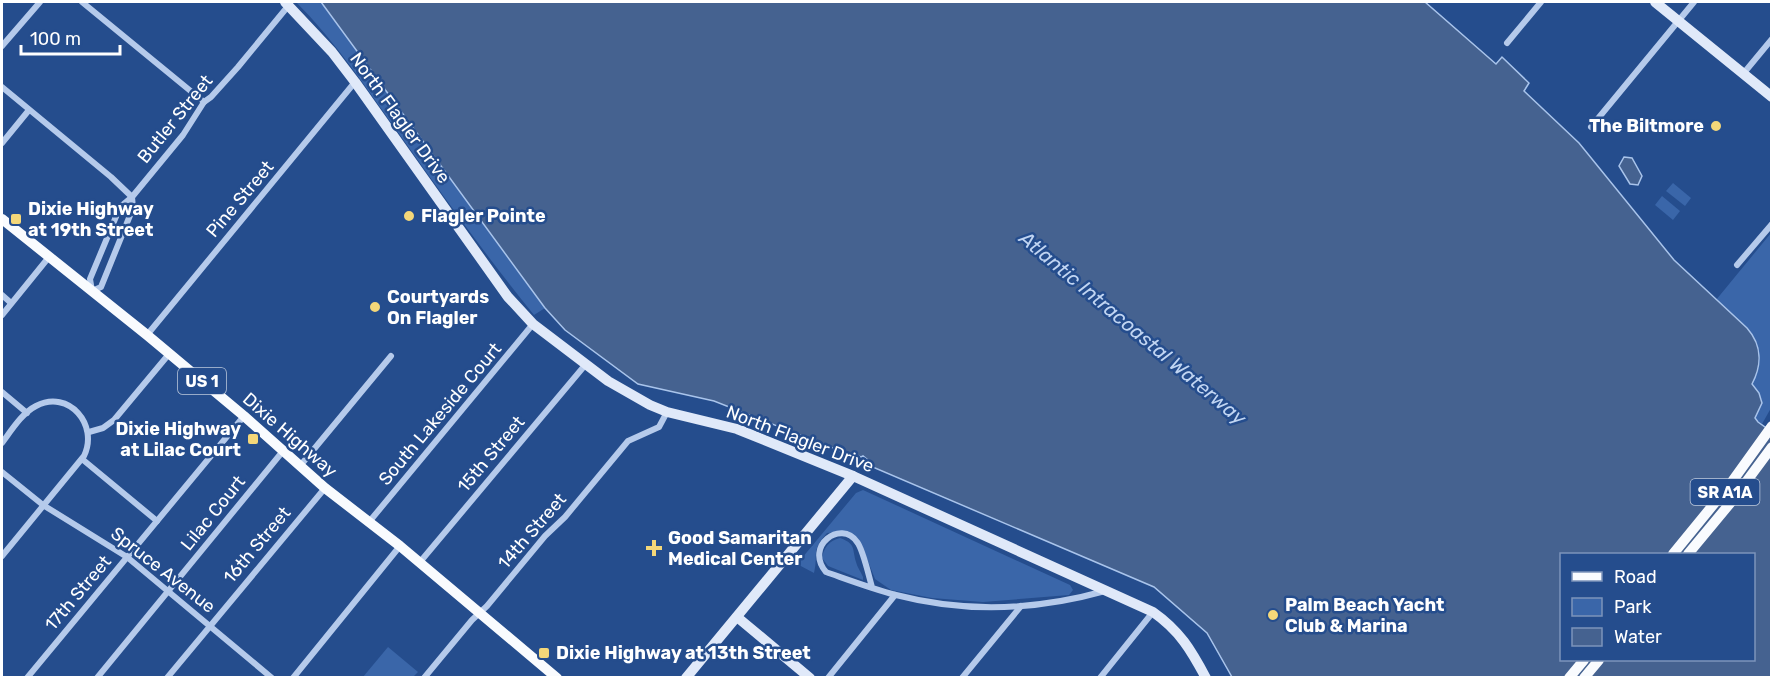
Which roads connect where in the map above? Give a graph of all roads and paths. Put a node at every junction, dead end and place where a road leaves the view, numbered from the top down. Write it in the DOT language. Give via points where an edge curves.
graph roads {
  1 [pos="40,2"];
  2 [pos="82,2"];
  3 [pos="1541,2"];
  4 [pos="1655,2"];
  5 [pos="1694,2"];
  6 [pos="287,3"];
  7 [pos="1678,21"];
  8 [pos="1772,39"];
  9 [pos="1507,43"];
  10 [pos="2,46"];
  11 [pos="1743,74"];
  12 [pos="356,82"];
  13 [pos="2,87"];
  14 [pos="1772,97"];
  15 [pos="204,102"];
  16 [pos="29,110"];
  17 [pos="1591,127"];
  18 [pos="2,143"];
  19 [pos="132,197"];
  20 [pos="2,219"];
  21 [pos="1772,224"];
  22 [pos="49,257"];
  23 [pos="1737,265"];
  24 [pos="92,291"];
  25 [pos="2,295"];
  26 [pos="11,303"];
  27 [pos="2,315"];
  28 [pos="533,324"];
  29 [pos="147,335"];
  30 [pos="169,354"];
  31 [pos="390,356"];
  32 [pos="586,364"];
  33 [pos="2,392"];
  34 [pos="667,412"];
  35 [pos="27,413"];
  36 [pos="244,416"];
  37 [pos="1772,426"];
  38 [pos="89,432"];
  39 [pos="2,443"];
  40 [pos="1772,447"];
  41 [pos="284,451"];
  42 [pos="82,459"];
  43 [pos="300,466"];
  44 [pos="2,472"];
  45 [pos="853,476"];
  46 [pos="325,488"];
  47 [pos="44,505"];
  48 [pos="157,520"];
  49 [pos="369,522"];
  50 [pos="400,546"];
  51 [pos="1675,553"];
  52 [pos="1690,553"];
  53 [pos="2,556"];
  54 [pos="127,557"];
  55 [pos="420,562"];
  56 [pos="872,587"];
  57 [pos="168,591"];
  58 [pos="1107,591"];
  59 [pos="895,595"];
  60 [pos="1021,606"];
  61 [pos="1154,612"];
  62 [pos="481,613"];
  63 [pos="737,617"];
  64 [pos="210,626"];
  65 [pos="1583,661"];
  66 [pos="1598,661"];
  67 [pos="554,676"];
  68 [pos="27,678"];
  69 [pos="97,678"];
  70 [pos="167,678"];
  71 [pos="272,678"];
  72 [pos="293,678"];
  73 [pos="424,678"];
  74 [pos="686,678"];
  75 [pos="810,678"];
  76 [pos="828,678"];
  77 [pos="962,678"];
  78 [pos="1100,678"];
  79 [pos="1206,678"];
  80 [pos="1569,678"];
  81 [pos="1584,678"];
  1 -- 10 [label="street"];
  2 -- 15 [label="street"];
  3 -- 9 [label="street"];
  4 -- 7 [label="street"];
  5 -- 7 [label="street"];
  6 -- 12 [label="street, North Flagler Drive"];
  6 -- 15 [label="street, Butler Street" via="238,68"];
  7 -- 11 [label="street"];
  7 -- 17 [label="street"];
  8 -- 11 [label="street"];
  11 -- 14 [label="street"];
  12 -- 28 [label="street, North Flagler Drive" via="508,297"];
  12 -- 29 [label="street, Pine Street"];
  13 -- 16 [label="street"];
  15 -- 19 [label="street, Butler Street" via="183,135"];
  16 -- 18 [label="street"];
  16 -- 19 [label="street"];
  19 -- 24 [label="street, Butler Street" via="119,210 90,279"];
  19 -- 24 [label="street, Butler Street" via="134,208 101,287"];
  20 -- 22 [label="main road, Dixie Highway / US 1"];
  21 -- 23 [label="street"];
  22 -- 24 [label="main road, Dixie Highway / US 1"];
  22 -- 26 [label="street"];
  24 -- 29 [label="main road, Dixie Highway / US 1"];
  25 -- 26 [label="street"];
  26 -- 27 [label="street"];
  28 -- 32 [label="street, North Flagler Drive"];
  28 -- 49 [label="street, South Lakeside Court"];
  29 -- 30 [label="main road, Dixie Highway / US 1"];
  30 -- 36 [label="main road, Dixie Highway / US 1"];
  30 -- 38 [label="street" via="114,420"];
  31 -- 43 [label="street"];
  32 -- 34 [label="street, North Flagler Drive" via="627,394"];
  32 -- 55 [label="street, 15th Street"];
  33 -- 35 [label="street"];
  34 -- 45 [label="street, North Flagler Drive" via="737,429"];
  34 -- 62 [label="street, 14th Street" via="659,427 628,441"];
  35 -- 38 [label="street" via="53,401 64,404 75,410"];
  35 -- 39 [label="street"];
  36 -- 41 [label="main road, Dixie Highway / US 1"];
  36 -- 48 [label="street, 17th Street"];
  37 -- 51 [label="main road, SR A1A"];
  38 -- 42 [label="street"];
  40 -- 52 [label="main road, SR A1A"];
  41 -- 43 [label="main road, Dixie Highway / US 1"];
  41 -- 57 [label="street, Lilac Court"];
  42 -- 47 [label="street"];
  42 -- 48 [label="street"];
  43 -- 46 [label="main road, Dixie Highway / US 1"];
  44 -- 47 [label="street, Spruce Avenue"];
  45 -- 58 [label="street, North Flagler Drive"];
  45 -- 63 [label="street"];
  46 -- 49 [label="main road, Dixie Highway / US 1"];
  46 -- 64 [label="street, 16th Street"];
  47 -- 53 [label="street"];
  47 -- 54 [label="street, Spruce Avenue"];
  48 -- 54 [label="street, 17th Street"];
  49 -- 50 [label="main road, Dixie Highway / US 1"];
  50 -- 55 [label="main road, Dixie Highway / US 1"];
  50 -- 72 [label="street"];
  54 -- 57 [label="street, Spruce Avenue"];
  54 -- 68 [label="street, 17th Street"];
  55 -- 62 [label="main road, Dixie Highway / US 1"];
  56 -- 56 [label="street" via="857,542 840,534 826,539 819,556 826,572"];
  56 -- 59 [label="street"];
  57 -- 64 [label="street, Spruce Avenue"];
  57 -- 69 [label="street, Lilac Court"];
  58 -- 60 [label="street"];
  58 -- 61 [label="street, North Flagler Drive"];
  59 -- 60 [label="street" via="971,606"];
  59 -- 76 [label="street"];
  60 -- 77 [label="street"];
  61 -- 78 [label="street"];
  61 -- 79 [label="street, North Flagler Drive" via="1178,632"];
  62 -- 67 [label="main road, Dixie Highway / US 1"];
  62 -- 73 [label="street, 14th Street"];
  63 -- 74 [label="street"];
  63 -- 75 [label="street"];
  64 -- 70 [label="street, 16th Street"];
  64 -- 71 [label="street, Spruce Avenue"];
  65 -- 80 [label="main road"];
  66 -- 81 [label="main road"];
}
